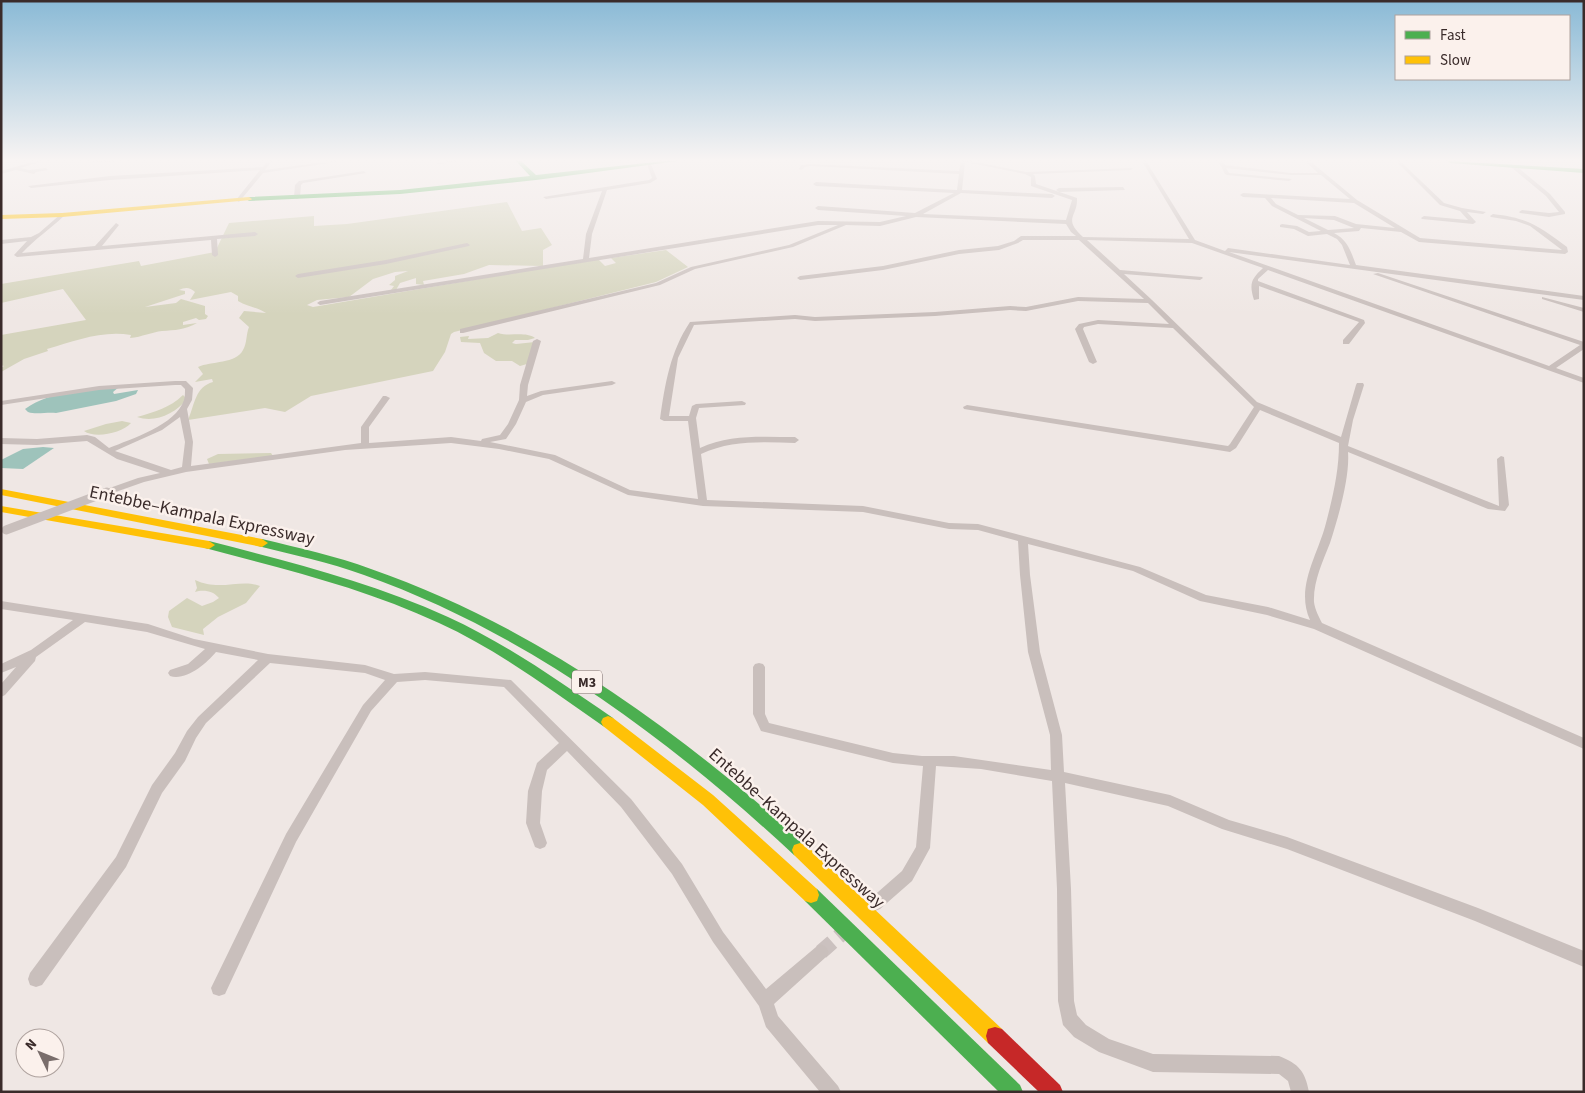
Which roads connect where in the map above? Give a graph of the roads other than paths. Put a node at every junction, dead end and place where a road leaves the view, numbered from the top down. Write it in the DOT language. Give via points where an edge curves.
graph roads {
  1 [pos="97,212"];
  2 [pos="597,212"];
  3 [pos="874,212"];
  4 [pos="922,212"];
  5 [pos="1070,212"];
  6 [pos="1175,212"];
  7 [pos="1288,212"];
  8 [pos="1374,212"];
  9 [pos="1464,212"];
  10 [pos="1522,212"];
  11 [pos="1563,212"];
  12 [pos="62,215"];
  13 [pos="916,215"];
  14 [pos="1296,216"];
  15 [pos="1493,216"];
  16 [pos="1,218"];
  17 [pos="1424,218"];
  18 [pos="1068,222"];
  19 [pos="846,223"];
  20 [pos="116,225"];
  21 [pos="1282,226"];
  22 [pos="1355,226"];
  23 [pos="1404,230"];
  24 [pos="1330,233"];
  25 [pos="255,234"];
  26 [pos="1080,237"];
  27 [pos="214,238"];
  28 [pos="32,239"];
  29 [pos="1193,241"];
  30 [pos="1,242"];
  31 [pos="467,245"];
  32 [pos="97,248"];
  33 [pos="1212,248"];
  34 [pos="215,255"];
  35 [pos="586,260"];
  36 [pos="1354,267"];
  37 [pos="1267,268"];
  38 [pos="1116,272"];
  39 [pos="298,276"];
  40 [pos="800,278"];
  41 [pos="1200,278"];
  42 [pos="1254,282"];
  43 [pos="1519,289"];
  44 [pos="1584,298"];
  45 [pos="1256,299"];
  46 [pos="1150,301"];
  47 [pos="320,304"];
  48 [pos="1584,310"];
  49 [pos="1173,326"];
  50 [pos="463,331"];
  51 [pos="537,341"];
  52 [pos="1346,342"];
  53 [pos="1584,345"];
  54 [pos="1093,362"];
  55 [pos="1550,369"];
  56 [pos="1584,381"];
  57 [pos="612,383"];
  58 [pos="1360,385"];
  59 [pos="386,398"];
  60 [pos="523,400"];
  61 [pos="742,402"];
  62 [pos="1,403"];
  63 [pos="967,407"];
  64 [pos="1258,407"];
  65 [pos="183,410"];
  66 [pos="692,418"];
  67 [pos="794,440"];
  68 [pos="1,442"];
  69 [pos="476,443"];
  70 [pos="365,445"];
  71 [pos="1344,445"];
  72 [pos="108,451"];
  73 [pos="696,453"];
  74 [pos="1502,459"];
  75 [pos="186,469"];
  76 [pos="169,472"];
  77 [pos="1,492"];
  78 [pos="704,503"];
  79 [pos="1,509"];
  80 [pos="4,531"];
  81 [pos="1023,540"];
  82 [pos="1,605"];
  83 [pos="83,618"];
  84 [pos="1318,626"];
  85 [pos="213,647"];
  86 [pos="35,653"];
  87 [pos="268,658"];
  88 [pos="759,667"];
  89 [pos="1,669"];
  90 [pos="174,673"];
  91 [pos="394,678"];
  92 [pos="1,692"];
  93 [pos="567,743"];
  94 [pos="1584,744"];
  95 [pos="930,761"];
  96 [pos="1057,776"];
  97 [pos="540,843"];
  98 [pos="875,904"];
  99 [pos="821,952"];
  100 [pos="1584,959"];
  101 [pos="36,979"];
  102 [pos="219,988"];
  103 [pos="765,1001"];
  104 [pos="832,1092"];
  105 [pos="1013,1092"];
  106 [pos="1053,1092"];
  107 [pos="1300,1092"];
  1 -- 12 [label="main road"];
  2 -- 35 [label="street" via="589,236"];
  3 -- 13 [label="street"];
  4 -- 13 [label="street"];
  5 -- 18 [label="street"];
  6 -- 29 [label="street"];
  7 -- 14 [label="street"];
  8 -- 23 [label="street"];
  9 -- 17 [label="street" via="1473,222"];
  10 -- 11 [label="street" via="1549,215"];
  12 -- 16 [label="main road"];
  12 -- 28 [label="street"];
  13 -- 18 [label="street"];
  13 -- 19 [label="street" via="880,224"];
  14 -- 22 [label="street" via="1336,218"];
  14 -- 24 [label="street"];
  15 -- 23 [label="street" via="1524,219 1565,248 1566,252 1419,240"];
  18 -- 26 [label="street"];
  19 -- 35 [label="street" via="818,223"];
  19 -- 50 [label="street" via="795,245 692,268 658,284"];
  20 -- 32 [label="street"];
  21 -- 24 [label="street" via="1295,227 1308,234"];
  22 -- 23 [label="street"];
  22 -- 24 [label="street" via="1360,229"];
  24 -- 36 [label="street" via="1346,245"];
  25 -- 27 [label="street"];
  26 -- 29 [label="street"];
  26 -- 38 [label="street"];
  26 -- 40 [label="street" via="1021,238 999,248"];
  27 -- 32 [label="street"];
  27 -- 34 [label="street"];
  28 -- 30 [label="street"];
  28 -- 32 [label="street" via="18,255"];
  29 -- 33 [label="street"];
  31 -- 39 [label="street"];
  33 -- 36 [label="street"];
  33 -- 37 [label="street"];
  35 -- 47 [label="street"];
  36 -- 43 [label="street"];
  36 -- 53 [label="street"];
  37 -- 42 [label="street"];
  37 -- 55 [label="street"];
  38 -- 41 [label="street"];
  38 -- 46 [label="street"];
  42 -- 45 [label="street"];
  42 -- 52 [label="street" via="1362,322"];
  43 -- 44 [label="street"];
  43 -- 48 [label="street"];
  46 -- 49 [label="street"];
  46 -- 66 [label="street" via="1078,299 1026,309 692,323 675,353 664,419"];
  49 -- 54 [label="street" via="1098,322 1081,325 1079,329"];
  49 -- 64 [label="street"];
  51 -- 60 [label="street"];
  53 -- 55 [label="street"];
  55 -- 56 [label="street"];
  57 -- 60 [label="street" via="541,393"];
  58 -- 71 [label="street"];
  59 -- 70 [label="street" via="365,427"];
  60 -- 69 [label="street" via="503,437"];
  61 -- 66 [label="street" via="696,406"];
  62 -- 65 [label="street" via="125,385 175,383 189,388 190,397"];
  63 -- 64 [label="street" via="1230,449"];
  64 -- 71 [label="street"];
  65 -- 72 [label="street" via="156,431"];
  65 -- 75 [label="street" via="189,442"];
  66 -- 73 [label="street"];
  67 -- 73 [label="street" via="731,441 710,445"];
  68 -- 72 [label="street" via="88,438"];
  69 -- 70 [label="street" via="451,440"];
  69 -- 78 [label="street" via="552,457 628,492"];
  70 -- 75 [label="street"];
  71 -- 74 [label="street" via="1502,509"];
  71 -- 84 [label="street" via="1344,464 1330,526 1310,587 1309,604"];
  72 -- 76 [label="street"];
  73 -- 78 [label="street"];
  75 -- 76 [label="street"];
  76 -- 80 [label="street, bridge"];
  77 -- 106 [label="main road, Entebbe–Kampala Expressway / M3" via="290,548 355,568 444,602 558,664 656,729 743,798 823,870"];
  78 -- 81 [label="street" via="863,509 949,526 978,528"];
  79 -- 105 [label="main road, Entebbe–Kampala Expressway / M3" via="199,542 294,567 374,592 444,620 481,640 620,730 708,800 795,879"];
  81 -- 84 [label="street" via="1136,569 1204,598 1268,611"];
  81 -- 96 [label="street" via="1034,652 1056,735"];
  82 -- 83 [label="street"];
  83 -- 85 [label="street" via="148,628"];
  83 -- 86 [label="street"];
  84 -- 94 [label="street"];
  85 -- 87 [label="street"];
  85 -- 90 [label="street" via="189,670"];
  86 -- 89 [label="street"];
  86 -- 92 [label="street"];
  87 -- 91 [label="street" via="365,669"];
  87 -- 101 [label="street" via="202,720 191,735 157,789 121,862"];
  88 -- 95 [label="street" via="759,714 765,727 893,758"];
  91 -- 93 [label="street" via="425,676 507,683"];
  91 -- 102 [label="street" via="367,708 291,838"];
  93 -- 97 [label="street" via="542,767 536,785 533,823"];
  93 -- 103 [label="street" via="626,803 677,869 718,937"];
  95 -- 96 [label="street" via="981,764"];
  95 -- 98 [label="street" via="923,848 907,876"];
  96 -- 100 [label="street" via="1170,801 1227,826 1287,843 1373,875"];
  96 -- 107 [label="street" via="1069,1019 1080,1031 1105,1046 1153,1063 1279,1066 1290,1069 1298,1079"];
  99 -- 103 [label="street"];
  103 -- 104 [label="street" via="772,1021"];
}
